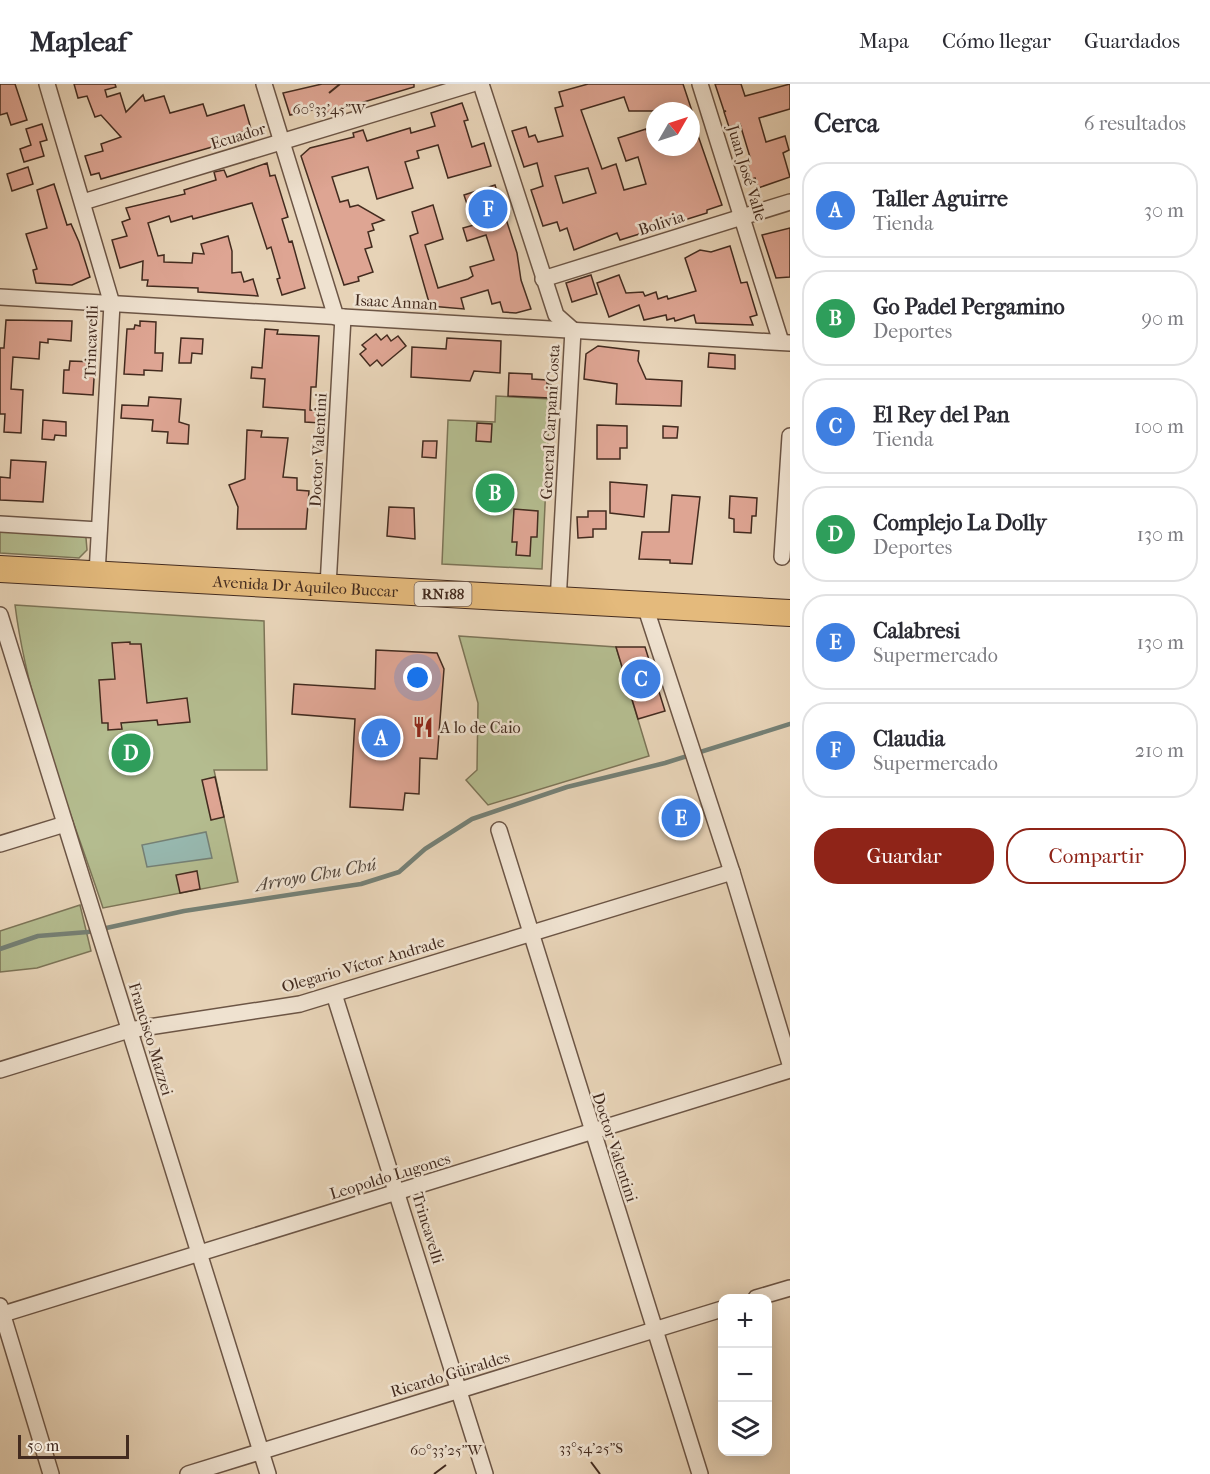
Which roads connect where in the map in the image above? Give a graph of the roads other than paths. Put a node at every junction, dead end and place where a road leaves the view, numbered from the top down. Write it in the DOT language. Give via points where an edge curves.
graph roads {
  1 [pos="47,84"];
  2 [pos="264,84"];
  3 [pos="472,84"];
  4 [pos="481,84"];
  5 [pos="700,84"];
  6 [pos="282,141"];
  7 [pos="83,202"];
  8 [pos="790,202"];
  9 [pos="741,216"];
  10 [pos="543,279"];
  11 [pos="0,297"];
  12 [pos="112,304"];
  13 [pos="339,317"];
  14 [pos="573,330"];
  15 [pos="785,343"];
  16 [pos="790,436"];
  17 [pos="0,524"];
  18 [pos="99,530"];
  19 [pos="782,557"];
  20 [pos="0,569"];
  21 [pos="97,574"];
  22 [pos="328,586"];
  23 [pos="558,602"];
  24 [pos="645,606"];
  25 [pos="790,613"];
  26 [pos="1,621"];
  27 [pos="65,824"];
  28 [pos="499,830"];
  29 [pos="0,844"];
  30 [pos="732,872"];
  31 [pos="530,933"];
  32 [pos="334,994"];
  33 [pos="129,1030"];
  34 [pos="790,1064"];
  35 [pos="0,1070"];
  36 [pos="790,1070"];
  37 [pos="591,1132"];
  38 [pos="398,1192"];
  39 [pos="199,1252"];
  40 [pos="790,1288"];
  41 [pos="771,1294"];
  42 [pos="1,1311"];
  43 [pos="718,1311"];
  44 [pos="655,1330"];
  45 [pos="460,1390"];
  46 [pos="261,1451"];
  47 [pos="51,1474"];
  48 [pos="188,1474"];
  49 [pos="268,1474"];
  50 [pos="485,1474"];
  51 [pos="700,1474"];
  1 -- 7 [label="street, Trincavelli"];
  2 -- 6 [label="street, Doctor Valentini"];
  3 -- 6 [label="street, Ecuador"];
  4 -- 10 [label="street, General Carpani Costa"];
  5 -- 9 [label="street, Juan José Valle"];
  6 -- 7 [label="street, Ecuador"];
  6 -- 13 [label="street, Doctor Valentini"];
  7 -- 12 [label="street, Trincavelli"];
  8 -- 9 [label="street, Bolivia"];
  9 -- 10 [label="street, Bolivia"];
  9 -- 15 [label="street, Juan José Valle"];
  10 -- 14 [label="street, General Carpani Costa" via="556,315"];
  11 -- 12 [label="street, Isaac Annan"];
  12 -- 13 [label="street, Isaac Annan"];
  12 -- 18 [label="street, Trincavelli"];
  13 -- 14 [label="street, Isaac Annan"];
  13 -- 22 [label="street, Doctor Valentini"];
  14 -- 15 [label="street, Isaac Annan"];
  14 -- 23 [label="street, General Carpani Costa"];
  16 -- 19 [label="street"];
  17 -- 18 [label="street"];
  18 -- 21 [label="street, Trincavelli"];
  20 -- 21 [label="highway, Avenida Dr Aquileo Buccar / RN188"];
  21 -- 22 [label="highway, Avenida Dr Aquileo Buccar / RN188"];
  22 -- 23 [label="highway, Avenida Dr Aquileo Buccar / RN188"];
  23 -- 24 [label="highway, Avenida Dr Aquileo Buccar / RN188"];
  24 -- 25 [label="highway, Avenida Dr Aquileo Buccar / RN188"];
  24 -- 30 [label="street"];
  26 -- 27 [label="street, Francisco Mazzei"];
  27 -- 29 [label="street"];
  27 -- 33 [label="street, Francisco Mazzei"];
  28 -- 31 [label="street, Doctor Valentini"];
  30 -- 31 [label="street, Olegario Víctor Andrade"];
  30 -- 34 [label="street"];
  31 -- 32 [label="street, Olegario Víctor Andrade"];
  31 -- 37 [label="street, Doctor Valentini"];
  32 -- 33 [label="street, Olegario Víctor Andrade" via="300,1004"];
  32 -- 38 [label="street, Trincavelli"];
  33 -- 35 [label="street, Olegario Víctor Andrade"];
  33 -- 39 [label="street, Francisco Mazzei"];
  36 -- 37 [label="street, Leopoldo Lugones"];
  37 -- 38 [label="street, Leopoldo Lugones"];
  37 -- 44 [label="street, Doctor Valentini"];
  38 -- 39 [label="street, Leopoldo Lugones"];
  38 -- 45 [label="street, Trincavelli"];
  39 -- 42 [label="street, Leopoldo Lugones"];
  39 -- 46 [label="street, Francisco Mazzei"];
  40 -- 41 [label="street"];
  42 -- 47 [label="street"];
  43 -- 44 [label="street, Ricardo Güiraldes"];
  44 -- 45 [label="street, Ricardo Güiraldes"];
  44 -- 51 [label="street, Doctor Valentini"];
  45 -- 46 [label="street, Ricardo Güiraldes"];
  45 -- 50 [label="street, Trincavelli"];
  46 -- 48 [label="street, Ricardo Güiraldes"];
  46 -- 49 [label="street, Francisco Mazzei"];
}
